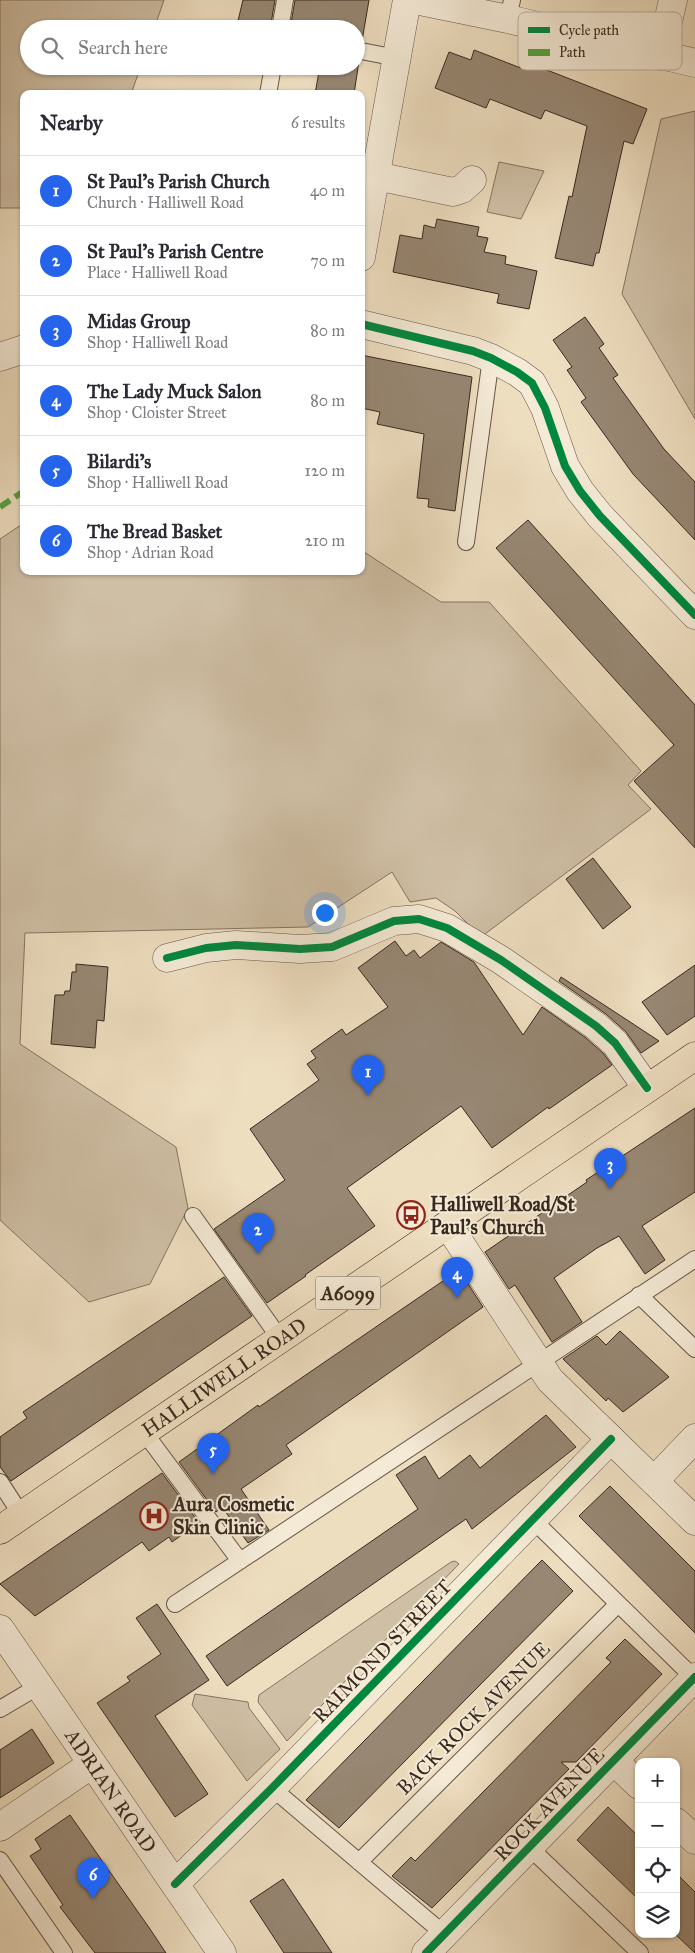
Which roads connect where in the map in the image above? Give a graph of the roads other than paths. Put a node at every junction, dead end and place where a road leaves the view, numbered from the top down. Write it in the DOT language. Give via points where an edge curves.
graph roads {
  1 [pos="285,0"];
  2 [pos="407,0"];
  3 [pos="415,0"];
  4 [pos="510,10"];
  5 [pos="282,20"];
  6 [pos="365,52"];
  7 [pos="397,58"];
  8 [pos="682,60"];
  9 [pos="695,63"];
  10 [pos="271,75"];
  11 [pos="269,90"];
  12 [pos="376,176"];
  13 [pos="472,180"];
  14 [pos="365,236"];
  15 [pos="365,325"];
  16 [pos="20,350"];
  17 [pos="0,357"];
  18 [pos="491,358"];
  19 [pos="466,542"];
  20 [pos="695,615"];
  21 [pos="167,958"];
  22 [pos="695,1056"];
  23 [pos="647,1088"];
  24 [pos="193,1216"];
  25 [pos="448,1225"];
  26 [pos="695,1259"];
  27 [pos="638,1295"];
  28 [pos="281,1340"];
  29 [pos="695,1349"];
  30 [pos="538,1363"];
  31 [pos="144,1432"];
  32 [pos="695,1438"];
  33 [pos="611,1440"];
  34 [pos="654,1481"];
  35 [pos="0,1482"];
  36 [pos="533,1520"];
  37 [pos="695,1521"];
  38 [pos="11,1523"];
  39 [pos="240,1561"];
  40 [pos="175,1604"];
  41 [pos="618,1604"];
  42 [pos="0,1629"];
  43 [pos="695,1678"];
  44 [pos="39,1686"];
  45 [pos="0,1709"];
  46 [pos="614,1761"];
  47 [pos="92,1764"];
  48 [pos="635,1781"];
  49 [pos="272,1788"];
  50 [pos="680,1826"];
  51 [pos="0,1828"];
  52 [pos="695,1840"];
  53 [pos="530,1847"];
  54 [pos="0,1860"];
  55 [pos="359,1862"];
  56 [pos="175,1884"];
  57 [pos="435,1944"];
  58 [pos="64,1953"];
  59 [pos="222,1953"];
  60 [pos="640,1953"];
  1 -- 5 [label="lane"];
  2 -- 7 [label="street"];
  3 -- 4 [label="street"];
  6 -- 7 [label="lane"];
  7 -- 12 [label="street"];
  8 -- 9 [label="street"];
  10 -- 11 [label="lane"];
  12 -- 13 [label="street" via="453,192"];
  12 -- 14 [label="street"];
  15 -- 18 [label="street"];
  16 -- 17 [label="street"];
  18 -- 19 [label="lane"];
  18 -- 20 [label="street" via="532,383 545,408 565,466 580,491"];
  21 -- 23 [label="street" via="206,948 236,945 300,949 332,947 394,921 419,919 447,928 501,960 596,1026 615,1043"];
  22 -- 23 [label="main road, HALLIWELL ROAD / A6099"];
  23 -- 25 [label="main road, HALLIWELL ROAD / A6099"];
  24 -- 28 [label="lane"];
  25 -- 28 [label="main road, HALLIWELL ROAD / A6099"];
  25 -- 30 [label="street"];
  26 -- 27 [label="lane"];
  27 -- 29 [label="lane"];
  27 -- 30 [label="lane"];
  28 -- 31 [label="main road, HALLIWELL ROAD / A6099"];
  30 -- 33 [label="street" via="550,1380"];
  30 -- 39 [label="lane"];
  31 -- 38 [label="main road, HALLIWELL ROAD / A6099"];
  31 -- 39 [label="lane"];
  32 -- 34 [label="street"];
  33 -- 34 [label="street"];
  33 -- 36 [label="street, RAIMOND STREET"];
  34 -- 37 [label="street"];
  35 -- 38 [label="lane"];
  36 -- 41 [label="lane"];
  36 -- 49 [label="street, RAIMOND STREET"];
  39 -- 40 [label="lane"];
  41 -- 43 [label="lane"];
  41 -- 55 [label="lane, BACK ROCK AVENUE"];
  42 -- 44 [label="street, ADRIAN ROAD"];
  43 -- 46 [label="street, ROCK AVENUE"];
  44 -- 45 [label="lane"];
  44 -- 47 [label="street, ADRIAN ROAD"];
  46 -- 48 [label="street"];
  46 -- 53 [label="street, ROCK AVENUE"];
  47 -- 51 [label="street"];
  47 -- 56 [label="street, ADRIAN ROAD"];
  49 -- 55 [label="lane"];
  49 -- 56 [label="street, RAIMOND STREET"];
  50 -- 52 [label="street"];
  53 -- 57 [label="street, ROCK AVENUE"];
  53 -- 60 [label="lane"];
  54 -- 58 [label="lane"];
  55 -- 57 [label="lane"];
  56 -- 59 [label="street, ADRIAN ROAD"];
}
